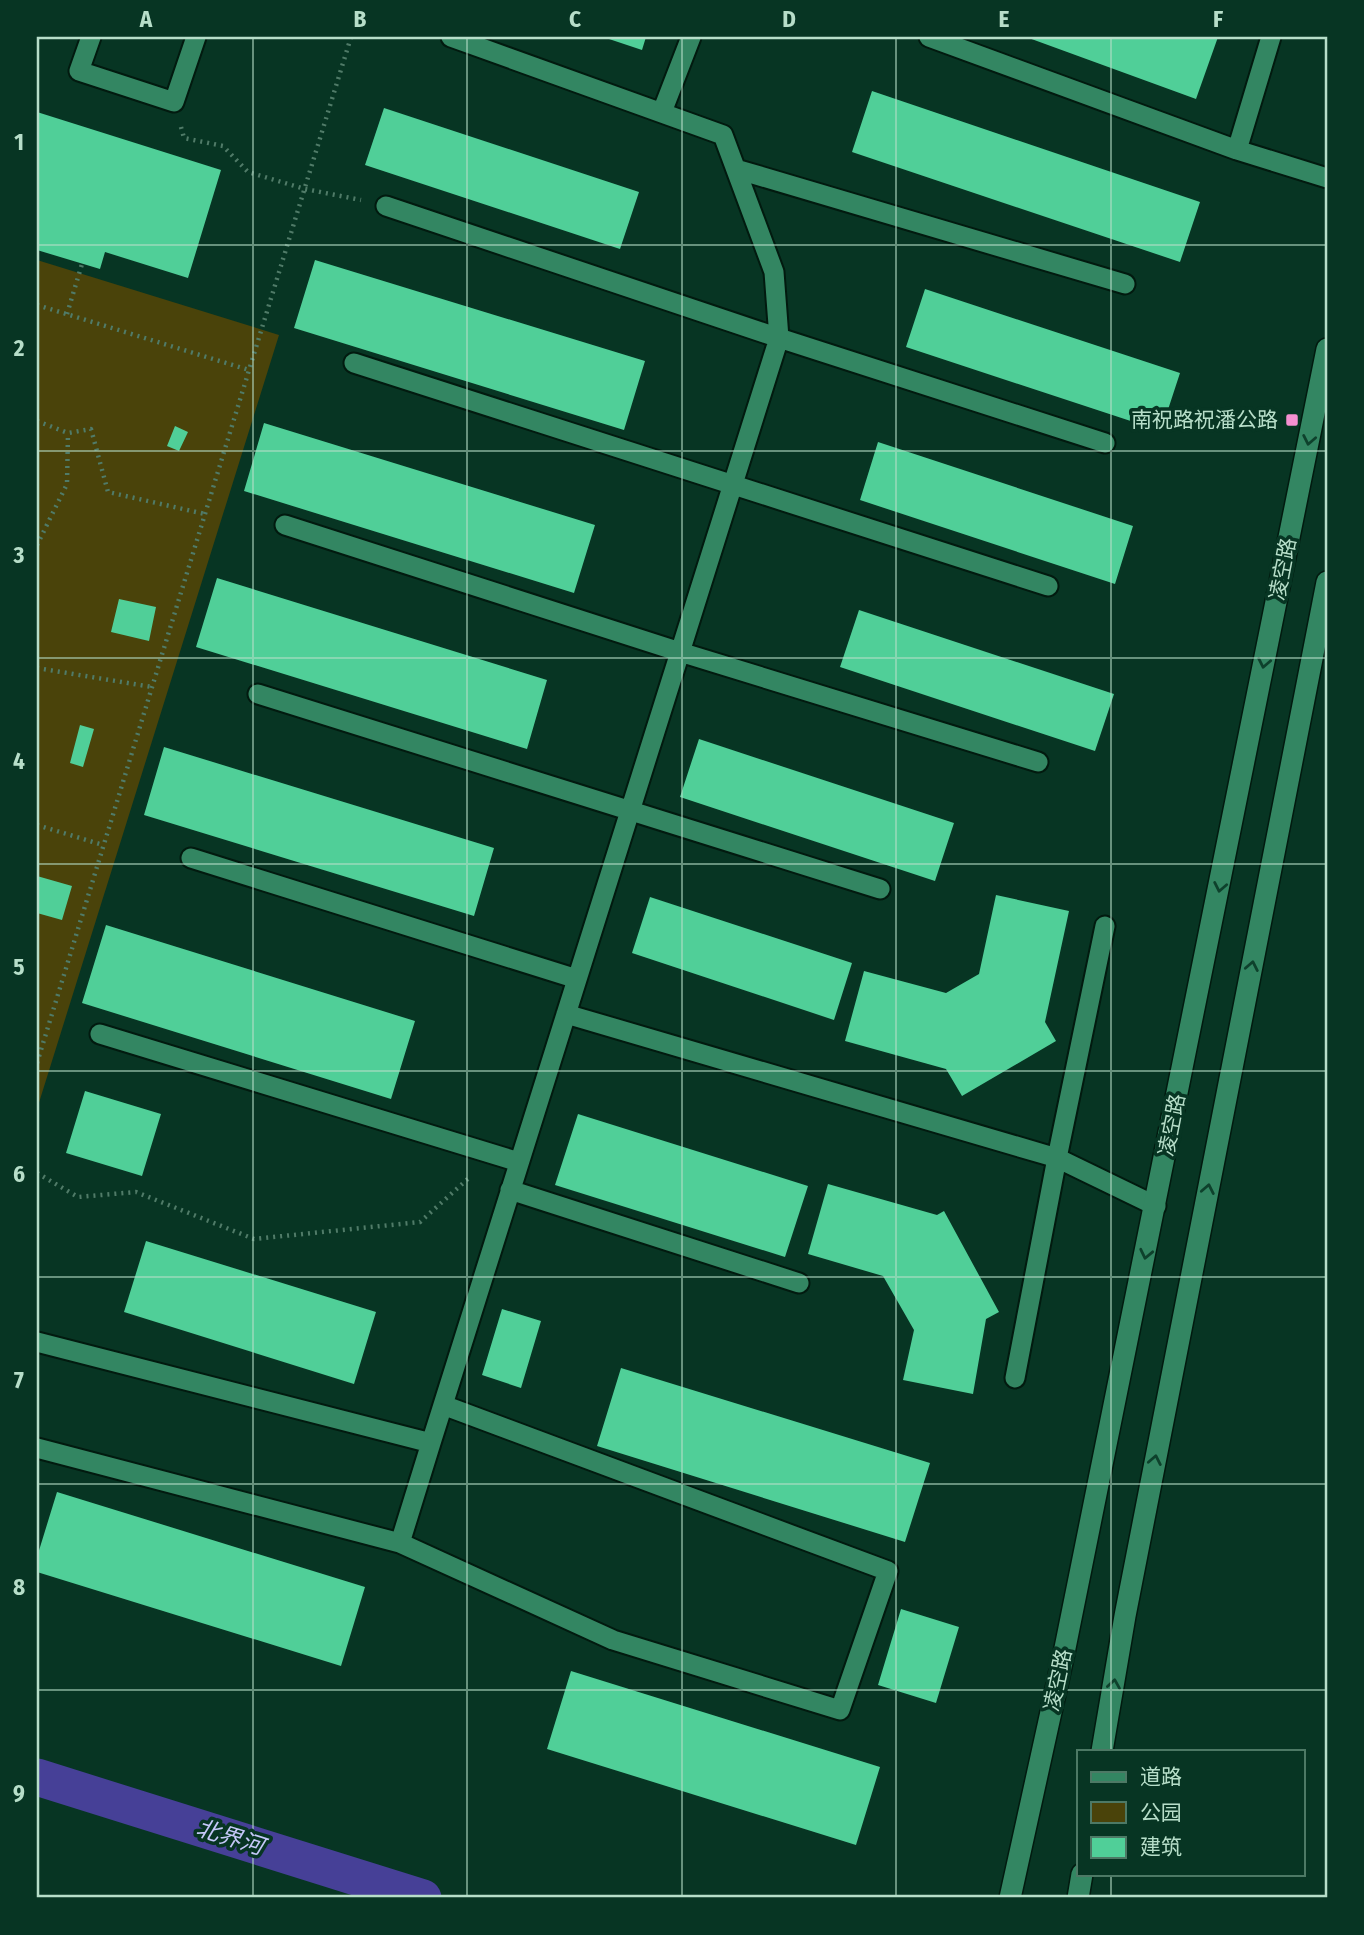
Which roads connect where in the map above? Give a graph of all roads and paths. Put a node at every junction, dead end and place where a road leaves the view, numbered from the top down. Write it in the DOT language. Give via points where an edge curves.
graph roads {
  1 [pos="91,37"];
  2 [pos="196,37"];
  3 [pos="351,37"];
  4 [pos="451,37"];
  5 [pos="691,37"];
  6 [pos="929,37"];
  7 [pos="1271,37"];
  8 [pos="174,102"];
  9 [pos="662,113"];
  10 [pos="1237,150"];
  11 [pos="736,169"];
  12 [pos="1327,178"];
  13 [pos="305,189"];
  14 [pos="386,206"];
  15 [pos="82,264"];
  16 [pos="1125,284"];
  17 [pos="37,305"];
  18 [pos="67,314"];
  19 [pos="779,338"];
  20 [pos="1327,349"];
  21 [pos="354,363"];
  22 [pos="249,370"];
  23 [pos="37,421"];
  24 [pos="68,433"];
  25 [pos="1105,443"];
  26 [pos="733,485"];
  27 [pos="205,514"];
  28 [pos="285,524"];
  29 [pos="37,545"];
  30 [pos="1327,582"];
  31 [pos="1048,586"];
  32 [pos="680,652"];
  33 [pos="37,668"];
  34 [pos="152,687"];
  35 [pos="258,694"];
  36 [pos="1038,762"];
  37 [pos="631,810"];
  38 [pos="37,825"];
  39 [pos="103,845"];
  40 [pos="191,858"];
  41 [pos="880,889"];
  42 [pos="1105,926"];
  43 [pos="577,979"];
  44 [pos="566,1014"];
  45 [pos="100,1034"];
  46 [pos="37,1063"];
  47 [pos="495,1155"];
  48 [pos="1057,1158"];
  49 [pos="519,1162"];
  50 [pos="37,1173"];
  51 [pos="510,1190"];
  52 [pos="1156,1206"];
  53 [pos="799,1283"];
  54 [pos="37,1342"];
  55 [pos="1016,1378"];
  56 [pos="443,1405"];
  57 [pos="431,1443"];
  58 [pos="37,1448"];
  59 [pos="400,1543"];
  60 [pos="1102,1750"];
  61 [pos="1082,1876"];
  62 [pos="1010,1898"];
  63 [pos="1078,1898"];
  1 -- 8 [label="lane" via="79,71"];
  2 -- 8 [label="lane"];
  3 -- 13 [label="path"];
  4 -- 9 [label="lane"];
  5 -- 9 [label="lane"];
  6 -- 10 [label="lane"];
  7 -- 10 [label="lane"];
  8 -- 13 [label="path" via="184,138 223,146 248,172"];
  9 -- 11 [label="lane" via="723,135"];
  10 -- 12 [label="lane"];
  11 -- 16 [label="lane"];
  11 -- 19 [label="lane" via="774,272"];
  13 -- 14 [label="path"];
  13 -- 22 [label="path"];
  14 -- 19 [label="lane"];
  15 -- 18 [label="path"];
  17 -- 18 [label="path"];
  18 -- 22 [label="path"];
  19 -- 25 [label="lane"];
  19 -- 26 [label="lane"];
  20 -- 52 [label="street, 凌空路, one-way"];
  21 -- 26 [label="lane"];
  22 -- 27 [label="path"];
  23 -- 24 [label="path"];
  24 -- 27 [label="path" via="91,429 108,492"];
  24 -- 29 [label="path" via="66,484"];
  26 -- 31 [label="lane"];
  26 -- 32 [label="lane"];
  27 -- 34 [label="path"];
  28 -- 32 [label="lane"];
  60 -- 30 [label="street, one-way"];
  32 -- 36 [label="lane"];
  32 -- 37 [label="lane"];
  33 -- 34 [label="path"];
  34 -- 39 [label="path"];
  35 -- 37 [label="lane"];
  37 -- 41 [label="lane"];
  37 -- 43 [label="lane"];
  38 -- 39 [label="path"];
  39 -- 46 [label="path"];
  40 -- 43 [label="lane"];
  42 -- 48 [label="lane"];
  43 -- 44 [label="lane"];
  44 -- 48 [label="lane"];
  44 -- 49 [label="lane"];
  45 -- 47 [label="lane"];
  47 -- 49 [label="lane"];
  47 -- 50 [label="path" via="420,1222 254,1239 136,1192 78,1197"];
  48 -- 52 [label="lane"];
  48 -- 55 [label="lane"];
  49 -- 51 [label="lane"];
  51 -- 53 [label="lane"];
  51 -- 56 [label="lane"];
  52 -- 62 [label="street, 凌空路, one-way"];
  54 -- 57 [label="lane"];
  56 -- 57 [label="lane"];
  56 -- 59 [label="lane" via="888,1571 840,1710 613,1640"];
  57 -- 59 [label="lane"];
  58 -- 59 [label="lane"];
  61 -- 63 [label="street"];
}
